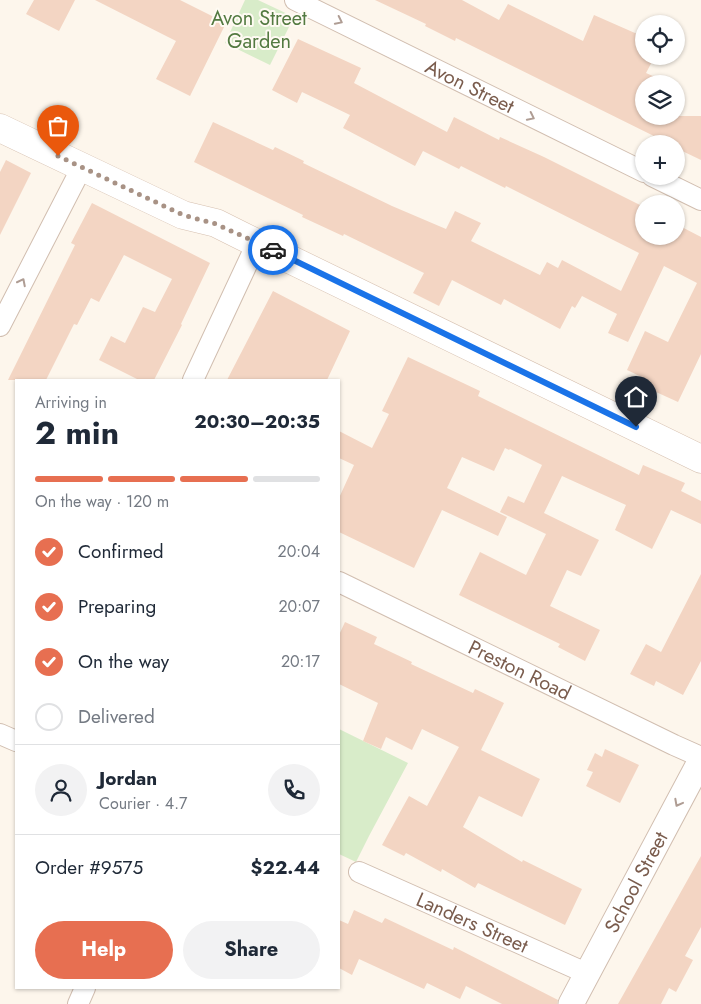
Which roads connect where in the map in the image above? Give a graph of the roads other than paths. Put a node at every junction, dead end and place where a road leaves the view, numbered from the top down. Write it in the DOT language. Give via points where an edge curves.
graph roads {
  1 [pos="295,0"];
  2 [pos="0,128"];
  3 [pos="82,167"];
  4 [pos="635,168"];
  5 [pos="670,185"];
  6 [pos="701,200"];
  7 [pos="257,243"];
  8 [pos="0,326"];
  9 [pos="193,379"];
  10 [pos="701,459"];
  11 [pos="340,582"];
  12 [pos="0,734"];
  13 [pos="15,741"];
  14 [pos="701,758"];
  15 [pos="359,872"];
  16 [pos="586,973"];
  17 [pos="85,989"];
  18 [pos="78,1004"];
  19 [pos="571,1004"];
  1 -- 4 [label="street, Avon Street, one-way"];
  2 -- 3 [label="main road"];
  3 -- 7 [label="main road" via="183,215 216,224"];
  8 -- 3 [label="street, one-way"];
  5 -- 6 [label="street"];
  7 -- 9 [label="street"];
  7 -- 10 [label="main road"];
  11 -- 14 [label="street, Preston Road"];
  12 -- 13 [label="street"];
  14 -- 16 [label="street, School Street, one-way"];
  15 -- 16 [label="street, Landers Street"];
  16 -- 19 [label="street, School Street"];
  17 -- 18 [label="street"];
}
